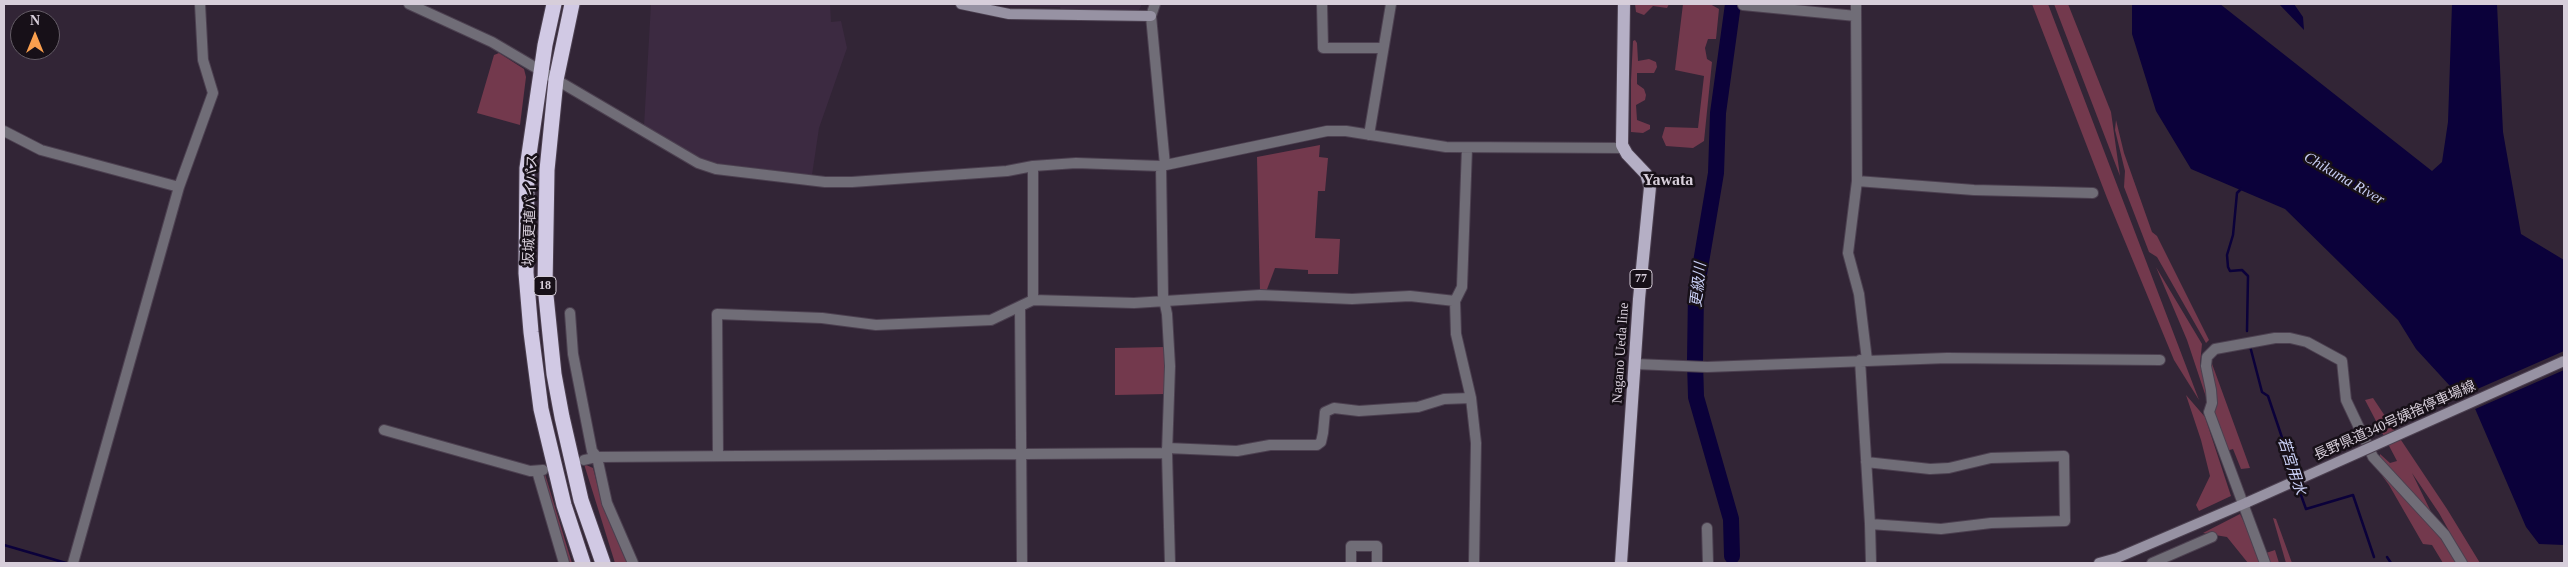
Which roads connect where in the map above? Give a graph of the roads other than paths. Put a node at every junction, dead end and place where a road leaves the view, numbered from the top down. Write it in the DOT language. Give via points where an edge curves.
graph roads {
  1 [pos="200,4"];
  2 [pos="409,4"];
  3 [pos="554,4"];
  4 [pos="572,4"];
  5 [pos="961,4"];
  6 [pos="1155,4"];
  7 [pos="1322,4"];
  8 [pos="1391,4"];
  9 [pos="1624,4"];
  10 [pos="1856,4"];
  11 [pos="1743,6"];
  12 [pos="1151,16"];
  13 [pos="1856,16"];
  14 [pos="1383,48"];
  15 [pos="541,70"];
  16 [pos="556,80"];
  17 [pos="4,131"];
  18 [pos="1369,135"];
  19 [pos="1467,148"];
  20 [pos="1623,148"];
  21 [pos="1033,166"];
  22 [pos="1163,166"];
  23 [pos="1857,181"];
  24 [pos="179,187"];
  25 [pos="2093,193"];
  26 [pos="1033,300"];
  27 [pos="1165,300"];
  28 [pos="1455,301"];
  29 [pos="1020,307"];
  30 [pos="570,314"];
  31 [pos="1863,360"];
  32 [pos="2160,360"];
  33 [pos="2564,361"];
  34 [pos="1635,364"];
  35 [pos="1471,398"];
  36 [pos="384,430"];
  37 [pos="1167,450"];
  38 [pos="1020,455"];
  39 [pos="718,456"];
  40 [pos="596,457"];
  41 [pos="584,460"];
  42 [pos="1866,462"];
  43 [pos="2245,503"];
  44 [pos="1870,524"];
  45 [pos="1707,528"];
  46 [pos="2212,538"];
  47 [pos="73,561"];
  48 [pos="564,563"];
  49 [pos="583,563"];
  50 [pos="602,563"];
  51 [pos="633,563"];
  52 [pos="1022,563"];
  53 [pos="1170,563"];
  54 [pos="1351,563"];
  55 [pos="1377,563"];
  56 [pos="1474,563"];
  57 [pos="1621,563"];
  58 [pos="1708,563"];
  59 [pos="1870,563"];
  60 [pos="2099,563"];
  61 [pos="2152,563"];
  62 [pos="2265,563"];
  63 [pos="2462,563"];
  1 -- 24 [label="street" via="203,60 213,93"];
  2 -- 15 [label="street" via="492,42"];
  3 -- 15 [label="highway, 坂城更埴バイパス / 18"];
  4 -- 16 [label="highway, 坂城更埴バイパス / 18"];
  5 -- 12 [label="main road" via="1009,14"];
  6 -- 12 [label="street"];
  7 -- 14 [label="street" via="1323,48"];
  8 -- 14 [label="street"];
  9 -- 20 [label="main road"];
  10 -- 13 [label="street"];
  11 -- 13 [label="street"];
  12 -- 22 [label="street"];
  13 -- 23 [label="street"];
  14 -- 18 [label="street"];
  15 -- 16 [label="street"];
  15 -- 49 [label="highway, 坂城更埴バイパス / 18" via="526,206 526,273 531,332 541,409 564,505"];
  16 -- 21 [label="street" via="698,163 716,169 825,182 852,182 1007,171"];
  16 -- 50 [label="highway, 坂城更埴バイパス / 18" via="544,242 549,328 570,460"];
  17 -- 24 [label="street" via="41,150"];
  18 -- 19 [label="street" via="1414,144"];
  18 -- 22 [label="street" via="1327,131"];
  19 -- 20 [label="street"];
  19 -- 28 [label="street" via="1462,287"];
  20 -- 34 [label="main road, Nagano Ueda line / 77" via="1646,174 1650,187"];
  21 -- 22 [label="street" via="1076,163"];
  21 -- 26 [label="street"];
  22 -- 27 [label="street"];
  23 -- 25 [label="street" via="1974,190"];
  23 -- 31 [label="street" via="1848,253 1859,294"];
  24 -- 47 [label="street"];
  26 -- 27 [label="street" via="1134,303"];
  26 -- 29 [label="street"];
  27 -- 28 [label="street" via="1410,296"];
  27 -- 37 [label="street" via="1170,375"];
  28 -- 35 [label="street" via="1456,334"];
  29 -- 38 [label="street"];
  29 -- 39 [label="street" via="991,320 876,324 822,318 717,314"];
  30 -- 40 [label="street" via="582,406"];
  31 -- 32 [label="street"];
  31 -- 34 [label="street" via="1702,367"];
  31 -- 42 [label="street"];
  33 -- 43 [label="main road, 長野県道340号姨捨停車場線, bridge"];
  34 -- 57 [label="main road, Nagano Ueda line / 77"];
  35 -- 37 [label="street" via="1444,400 1418,407 1359,411 1334,408 1325,412 1323,434 1317,445 1270,445 1237,451"];
  35 -- 56 [label="street" via="1477,470 1473,509"];
  36 -- 48 [label="street" via="540,470"];
  37 -- 38 [label="street"];
  37 -- 53 [label="street"];
  38 -- 39 [label="street"];
  38 -- 52 [label="street"];
  39 -- 40 [label="street"];
  40 -- 41 [label="street"];
  40 -- 51 [label="street" via="607,503"];
  42 -- 44 [label="street"];
  42 -- 44 [label="street" via="1930,469 1991,458 2064,456 2065,521 1991,523 1941,529"];
  43 -- 60 [label="main road, 長野県道340号姨捨停車場線"];
  43 -- 62 [label="street"];
  43 -- 63 [label="street" via="2209,412 2212,404 2206,357 2215,349 2246,342 2290,338 2307,342 2342,360 2346,400 2373,457 2445,535"];
  44 -- 59 [label="street"];
  45 -- 58 [label="street"];
  46 -- 61 [label="street"];
  54 -- 55 [label="street" via="1351,546 1377,546"];
}
